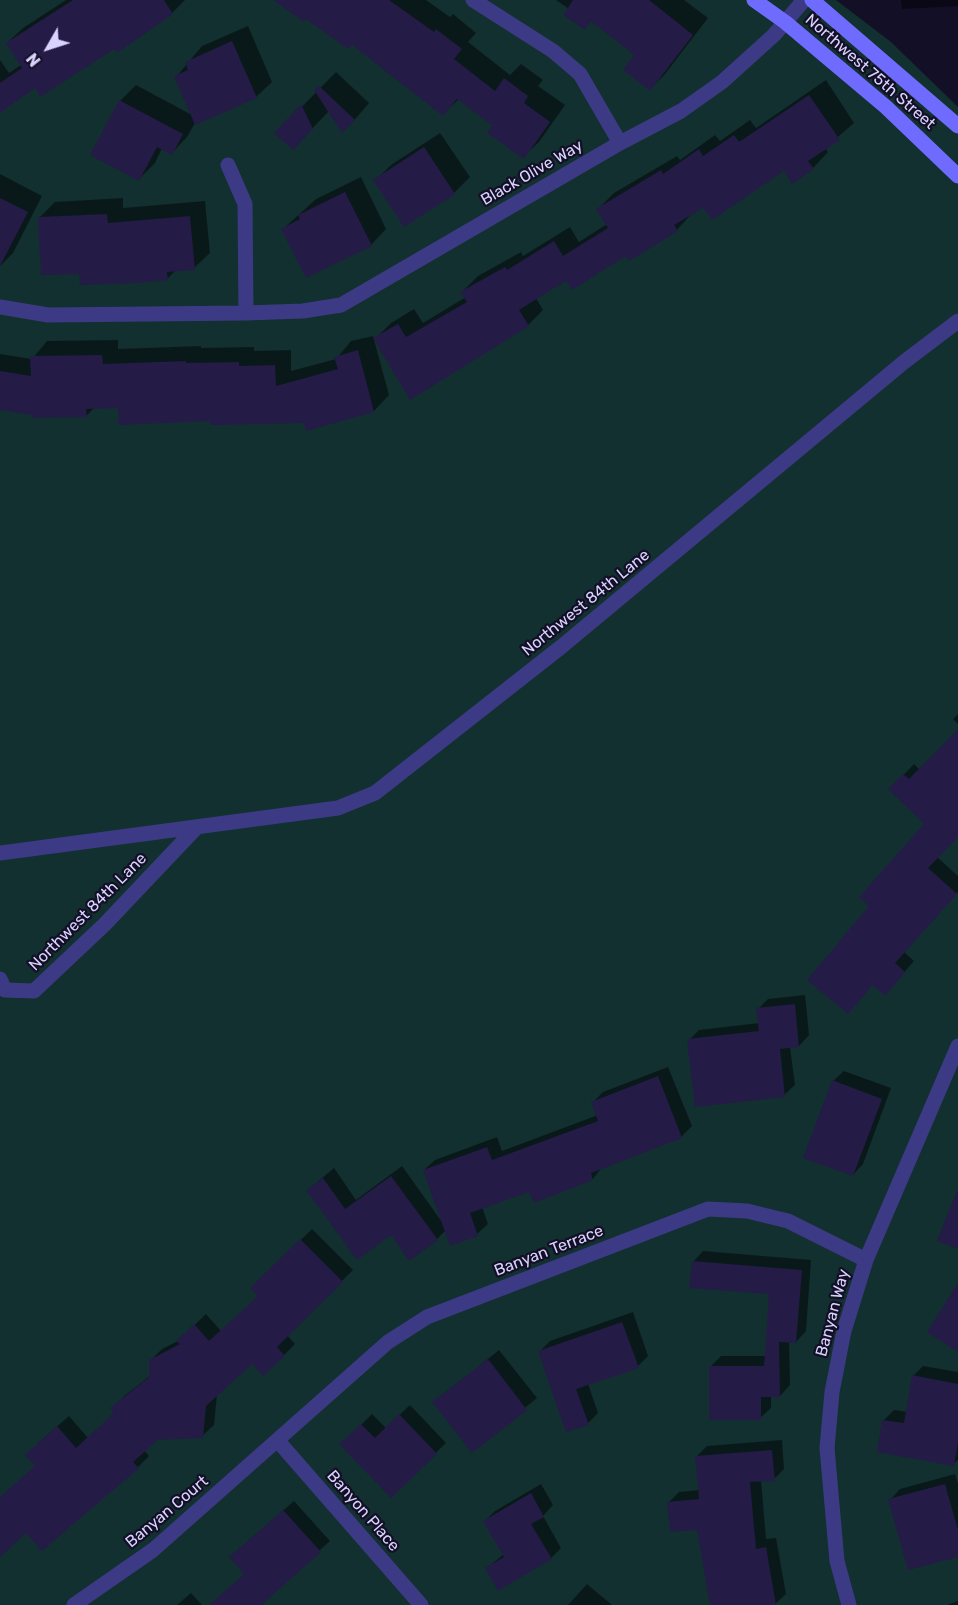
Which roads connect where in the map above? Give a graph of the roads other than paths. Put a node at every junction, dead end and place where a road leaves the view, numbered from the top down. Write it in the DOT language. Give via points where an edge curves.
graph roads {
  1 [pos="472,0"];
  2 [pos="754,0"];
  3 [pos="804,0"];
  4 [pos="812,0"];
  5 [pos="785,22"];
  6 [pos="958,126"];
  7 [pos="620,142"];
  8 [pos="228,165"];
  9 [pos="958,176"];
  10 [pos="0,307"];
  11 [pos="246,314"];
  12 [pos="958,321"];
  13 [pos="196,828"];
  14 [pos="0,853"];
  15 [pos="0,979"];
  16 [pos="958,1046"];
  17 [pos="866,1260"];
  18 [pos="278,1441"];
  19 [pos="74,1605"];
  20 [pos="421,1605"];
  21 [pos="849,1605"];
  1 -- 7 [label="street" via="553,51 580,74"];
  2 -- 5 [label="street, Northwest 75th Street"];
  3 -- 5 [label="street, Black Olive Way"];
  4 -- 6 [label="street, Northwest 75th Street"];
  5 -- 7 [label="street, Black Olive Way" via="722,82 681,111"];
  5 -- 9 [label="street, Northwest 75th Street" via="886,107"];
  7 -- 11 [label="street, Black Olive Way" via="342,304"];
  8 -- 11 [label="street" via="245,204"];
  10 -- 11 [label="street, Black Olive Way" via="48,315"];
  12 -- 13 [label="street, Northwest 84th Lane" via="570,640 375,793 338,808"];
  13 -- 14 [label="street, Northwest 84th Lane"];
  13 -- 15 [label="street, Northwest 84th Lane" via="105,924 34,991 5,990"];
  16 -- 17 [label="street, Banyan Way"];
  17 -- 18 [label="street, Banyan Terrace" via="788,1221 747,1211 708,1209 427,1317 388,1342"];
  17 -- 21 [label="street, Banyan Way" via="844,1330 832,1392 827,1448 837,1561"];
  18 -- 19 [label="street, Banyan Court" via="153,1550"];
  18 -- 20 [label="street, Banyon Place"];
}
